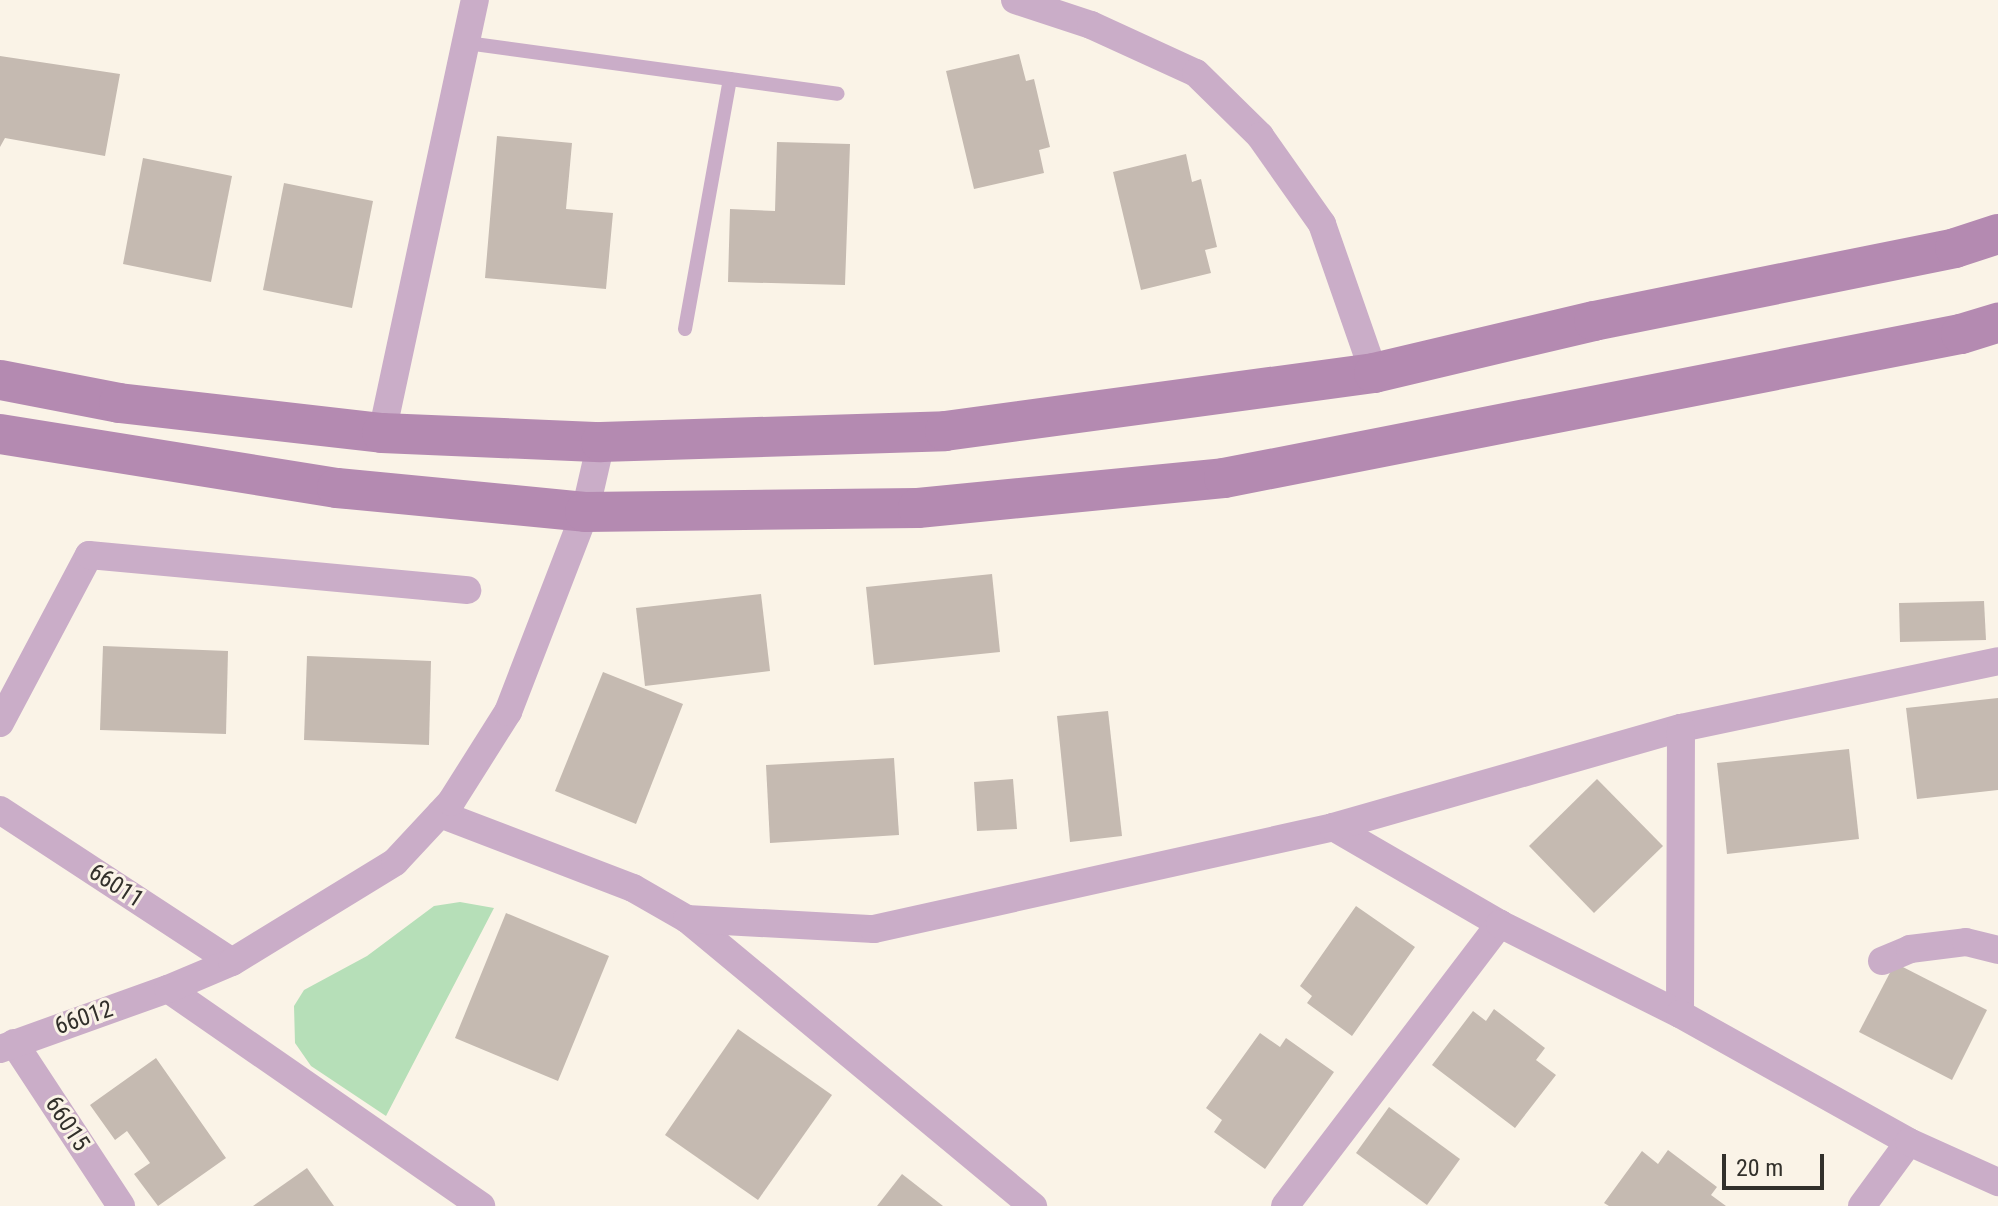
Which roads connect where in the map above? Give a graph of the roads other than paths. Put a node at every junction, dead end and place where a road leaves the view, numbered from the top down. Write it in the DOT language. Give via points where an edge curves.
graph roads {
  1 [pos="475,0"];
  2 [pos="1015,0"];
  3 [pos="467,43"];
  4 [pos="730,79"];
  5 [pos="838,94"];
  6 [pos="1998,234"];
  7 [pos="1998,323"];
  8 [pos="685,329"];
  9 [pos="1374,373"];
  10 [pos="0,380"];
  11 [pos="382,433"];
  12 [pos="0,434"];
  13 [pos="601,442"];
  14 [pos="585,512"];
  15 [pos="467,590"];
  16 [pos="1998,661"];
  17 [pos="0,723"];
  18 [pos="1681,728"];
  19 [pos="0,810"];
  20 [pos="440,814"];
  21 [pos="1333,827"];
  22 [pos="687,919"];
  23 [pos="1500,924"];
  24 [pos="1998,950"];
  25 [pos="1882,961"];
  26 [pos="232,962"];
  27 [pos="168,989"];
  28 [pos="1680,1014"];
  29 [pos="7,1046"];
  30 [pos="1909,1142"];
  31 [pos="1998,1182"];
  32 [pos="121,1206"];
  33 [pos="481,1206"];
  34 [pos="1033,1206"];
  35 [pos="1285,1206"];
  36 [pos="1862,1206"];
  1 -- 3 [label="street"];
  2 -- 9 [label="street" via="1091,25 1196,73 1260,136 1322,224"];
  3 -- 4 [label="lane"];
  3 -- 11 [label="street"];
  4 -- 5 [label="lane"];
  4 -- 8 [label="lane"];
  6 -- 9 [label="main road" via="1955,248 1594,321"];
  7 -- 14 [label="main road" via="1224,478 918,508"];
  9 -- 13 [label="main road" via="945,431"];
  10 -- 11 [label="main road" via="119,403"];
  11 -- 13 [label="main road"];
  12 -- 14 [label="main road" via="337,488"];
  13 -- 14 [label="street, 66012"];
  14 -- 20 [label="street, 66012" via="508,712"];
  15 -- 17 [label="street" via="89,555"];
  16 -- 18 [label="street"];
  18 -- 21 [label="street"];
  18 -- 28 [label="street"];
  19 -- 26 [label="street, 66011"];
  20 -- 22 [label="street" via="633,888"];
  20 -- 26 [label="street, 66012" via="395,862"];
  21 -- 22 [label="street" via="874,929"];
  21 -- 23 [label="street"];
  22 -- 34 [label="street"];
  23 -- 28 [label="street"];
  23 -- 35 [label="street"];
  24 -- 25 [label="street" via="1966,942 1910,949"];
  26 -- 27 [label="street, 66012"];
  27 -- 29 [label="street, 66012"];
  27 -- 33 [label="street"];
  28 -- 30 [label="street"];
  29 -- 32 [label="street, 66015"];
  30 -- 31 [label="street"];
  30 -- 36 [label="street"];
}
